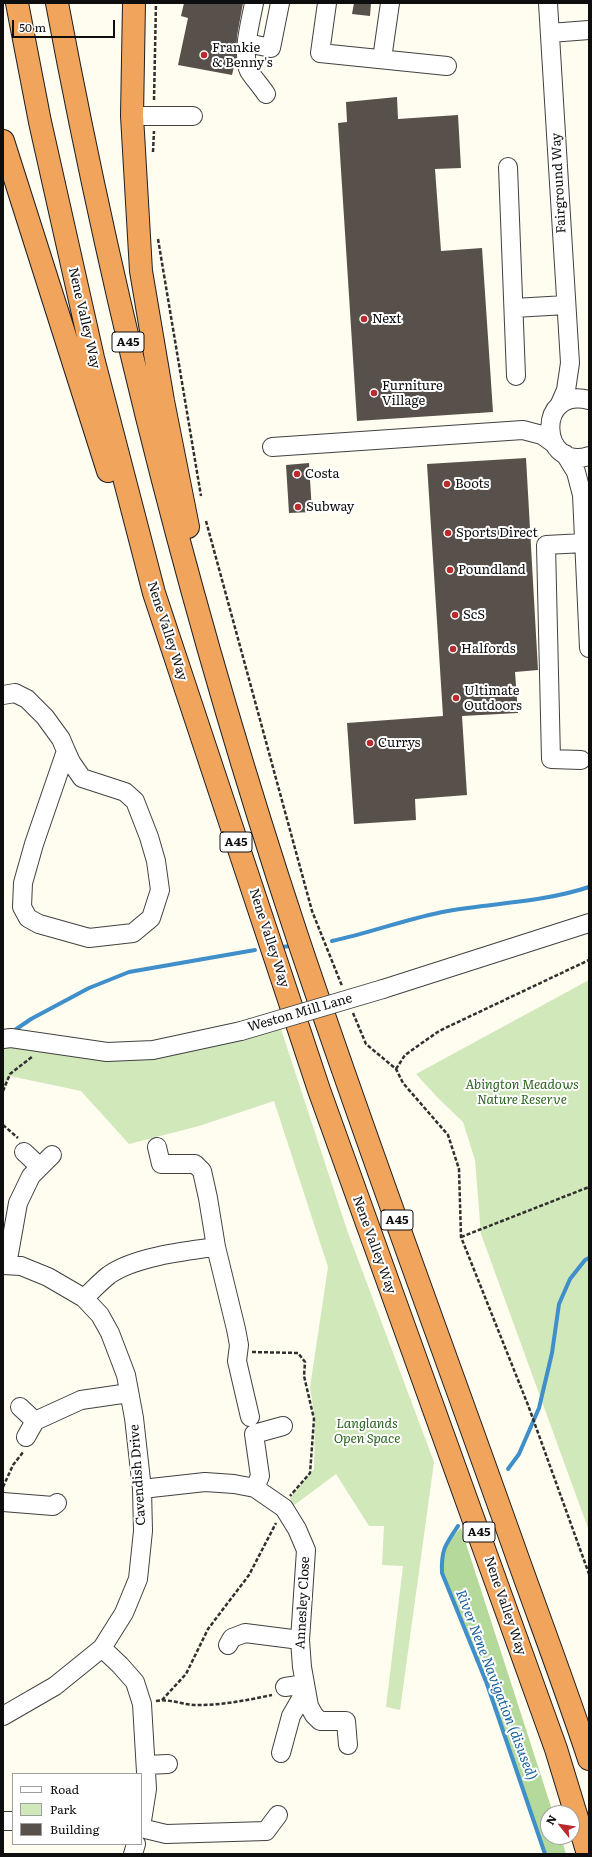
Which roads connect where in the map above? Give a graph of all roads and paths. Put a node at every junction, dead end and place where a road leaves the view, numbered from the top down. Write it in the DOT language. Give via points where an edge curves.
graph roads {
  1 [pos="17,3"];
  2 [pos="58,3"];
  3 [pos="134,3"];
  4 [pos="156,3"];
  5 [pos="254,3"];
  6 [pos="280,3"];
  7 [pos="327,3"];
  8 [pos="390,3"];
  9 [pos="548,3"];
  10 [pos="589,30"];
  11 [pos="550,33"];
  12 [pos="247,43"];
  13 [pos="382,60"];
  14 [pos="447,66"];
  15 [pos="266,94"];
  16 [pos="132,116"];
  17 [pos="154,116"];
  18 [pos="193,116"];
  19 [pos="3,141"];
  20 [pos="153,153"];
  21 [pos="508,167"];
  22 [pos="157,236"];
  23 [pos="566,304"];
  24 [pos="514,308"];
  25 [pos="570,363"];
  26 [pos="516,376"];
  27 [pos="589,399"];
  28 [pos="556,410"];
  29 [pos="523,430"];
  30 [pos="272,447"];
  31 [pos="559,448"];
  32 [pos="589,456"];
  33 [pos="589,465"];
  34 [pos="582,496"];
  35 [pos="202,500"];
  36 [pos="205,516"];
  37 [pos="584,543"];
  38 [pos="154,593"];
  39 [pos="589,648"];
  40 [pos="215,677"];
  41 [pos="3,695"];
  42 [pos="66,751"];
  43 [pos="581,760"];
  44 [pos="589,923"];
  45 [pos="589,960"];
  46 [pos="345,992"];
  47 [pos="351,1007"];
  48 [pos="7,1039"];
  49 [pos="46,1043"];
  50 [pos="396,1069"];
  51 [pos="3,1091"];
  52 [pos="157,1147"];
  53 [pos="24,1152"];
  54 [pos="589,1187"];
  55 [pos="461,1237"];
  56 [pos="216,1248"];
  57 [pos="5,1265"];
  58 [pos="84,1298"];
  59 [pos="129,1393"];
  60 [pos="20,1407"];
  61 [pos="250,1417"];
  62 [pos="36,1422"];
  63 [pos="283,1426"];
  64 [pos="26,1437"];
  65 [pos="3,1486"];
  66 [pos="255,1488"];
  67 [pos="142,1489"];
  68 [pos="3,1502"];
  69 [pos="57,1503"];
  70 [pos="589,1574"];
  71 [pos="300,1640"];
  72 [pos="228,1645"];
  73 [pos="102,1648"];
  74 [pos="285,1687"];
  75 [pos="306,1693"];
  76 [pos="142,1704"];
  77 [pos="3,1716"];
  78 [pos="348,1745"];
  79 [pos="280,1753"];
  80 [pos="589,1760"];
  81 [pos="168,1764"];
  82 [pos="146,1765"];
  83 [pos="278,1815"];
  84 [pos="142,1822"];
  85 [pos="142,1828"];
  86 [pos="588,1854"];
  1 -- 38 [label="highway, Nene Valley Way / A45" via="40,122 93,358"];
  2 -- 40 [label="highway, A45" via="78,111 135,370"];
  3 -- 16 [label="highway"];
  4 -- 17 [label="path"];
  5 -- 12 [label="street"];
  6 -- 12 [label="street" via="271,48"];
  7 -- 13 [label="street" via="320,53"];
  8 -- 13 [label="street"];
  9 -- 11 [label="street, Fairground Way"];
  10 -- 11 [label="street"];
  11 -- 23 [label="street, Fairground Way"];
  12 -- 15 [label="street" via="248,70"];
  13 -- 14 [label="street"];
  16 -- 17 [label="street"];
  16 -- 40 [label="highway" via="142,271 163,401"];
  17 -- 18 [label="street"];
  17 -- 20 [label="path"];
  19 -- 38 [label="highway" via="129,536"];
  21 -- 24 [label="street"];
  22 -- 35 [label="path"];
  23 -- 24 [label="street"];
  23 -- 25 [label="street, Fairground Way"];
  24 -- 26 [label="street"];
  25 -- 27 [label="street" via="578,385"];
  25 -- 28 [label="street" via="566,390"];
  27 -- 28 [label="street" via="571,399"];
  28 -- 29 [label="street"];
  28 -- 31 [label="street" via="550,424 550,436"];
  29 -- 30 [label="street"];
  29 -- 31 [label="street" via="542,435"];
  31 -- 32 [label="street" via="575,458"];
  31 -- 34 [label="street" via="576,472"];
  33 -- 34 [label="street"];
  34 -- 37 [label="street"];
  36 -- 46 [label="path" via="312,911"];
  37 -- 39 [label="street"];
  37 -- 43 [label="street" via="546,545 551,759"];
  38 -- 86 [label="highway, Nene Valley Way / A45" via="319,1090 556,1748"];
  40 -- 80 [label="highway, A45" via="296,934"];
  41 -- 42 [label="street" via="15,693 27,699 45,717 61,739"];
  42 -- 42 [label="street" via="82,778 125,792 135,801 149,837 160,890 151,918 133,933 90,938 39,924 28,918 22,907 23,883"];
  44 -- 49 [label="street, Weston Mill Lane, bridge" via="241,1031 153,1050 107,1052"];
  45 -- 50 [label="path" via="439,1031 405,1055"];
  47 -- 50 [label="path" via="366,1044"];
  48 -- 49 [label="street, Weston Mill Lane"];
  49 -- 51 [label="path" via="10,1074"];
  50 -- 55 [label="path" via="403,1083 448,1135 459,1169"];
  52 -- 56 [label="street" via="161,1164 195,1164 202,1171"];
  53 -- 57 [label="street" via="46,1161 31,1176 18,1204"];
  54 -- 55 [label="path"];
  55 -- 70 [label="path" via="538,1431"];
  56 -- 58 [label="street" via="182,1251 128,1265 109,1275"];
  56 -- 61 [label="street"];
  57 -- 58 [label="street, Cavendish Drive" via="21,1266 48,1277"];
  58 -- 59 [label="street, Cavendish Drive" via="100,1315 110,1333 126,1375"];
  59 -- 62 [label="street" via="81,1400"];
  59 -- 67 [label="street, Cavendish Drive"];
  60 -- 62 [label="street"];
  62 -- 64 [label="street"];
  63 -- 66 [label="street" via="254,1434 260,1476"];
  64 -- 65 [label="path" via="27,1446 13,1465"];
  66 -- 67 [label="street, Annesley Close" via="205,1482"];
  66 -- 71 [label="street, Annesley Close" via="284,1508 306,1550"];
  67 -- 73 [label="street, Cavendish Drive" via="143,1531 138,1579 124,1613"];
  68 -- 69 [label="street" via="53,1506"];
  71 -- 72 [label="street" via="245,1633 232,1638"];
  71 -- 75 [label="street, Annesley Close"];
  73 -- 76 [label="street" via="135,1682"];
  73 -- 77 [label="street, Cavendish Drive" via="55,1686"];
  74 -- 75 [label="street"];
  74 -- 76 [label="path" via="279,1694 226,1704 197,1706 162,1700"];
  75 -- 78 [label="street" via="314,1715 320,1721 346,1721"];
  75 -- 79 [label="street" via="291,1716"];
  76 -- 82 [label="street"];
  81 -- 82 [label="street"];
  82 -- 84 [label="street" via="147,1789"];
  83 -- 85 [label="street" via="266,1830 166,1834"];
}
